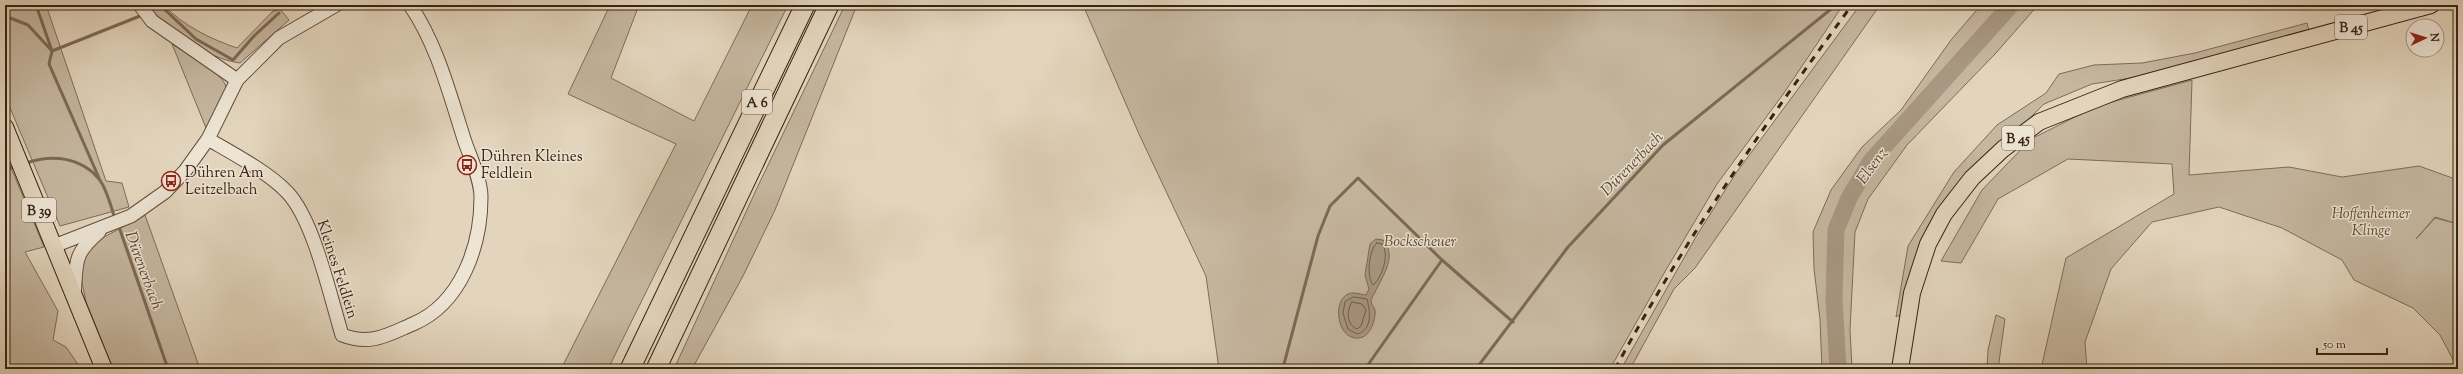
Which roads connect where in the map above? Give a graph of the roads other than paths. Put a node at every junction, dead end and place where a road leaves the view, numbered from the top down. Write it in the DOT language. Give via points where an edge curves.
graph roads {
  1 [pos="140,5"];
  2 [pos="336,5"];
  3 [pos="410,5"];
  4 [pos="805,5"];
  5 [pos="829,5"];
  6 [pos="2431,5"];
  7 [pos="237,80"];
  8 [pos="5,127"];
  9 [pos="208,139"];
  10 [pos="108,226"];
  11 [pos="54,246"];
  12 [pos="74,296"];
  13 [pos="104,369"];
  14 [pos="630,369"];
  15 [pos="656,369"];
  16 [pos="1900,369"];
  1 -- 7 [label="street" via="152,21"];
  2 -- 7 [label="street" via="279,38"];
  3 -- 9 [label="street, Kleines Feldlein" via="420,18 434,50 481,196 478,233 469,264 442,305 417,322 380,338 358,341 342,335 303,215 287,191"];
  4 -- 14 [label="highway, A 6"];
  5 -- 15 [label="highway, A 6"];
  6 -- 16 [label="main road, B 45" via="2122,89 2039,122 2003,149 1977,174 1944,214 1928,244 1912,293"];
  7 -- 9 [label="street"];
  8 -- 11 [label="main road, B 39"];
  9 -- 10 [label="street" via="185,171 165,192 132,216"];
  10 -- 11 [label="street"];
  10 -- 12 [label="street" via="81,248 77,257"];
  11 -- 12 [label="main road, B 39"];
  12 -- 13 [label="main road, B 39"];
}
